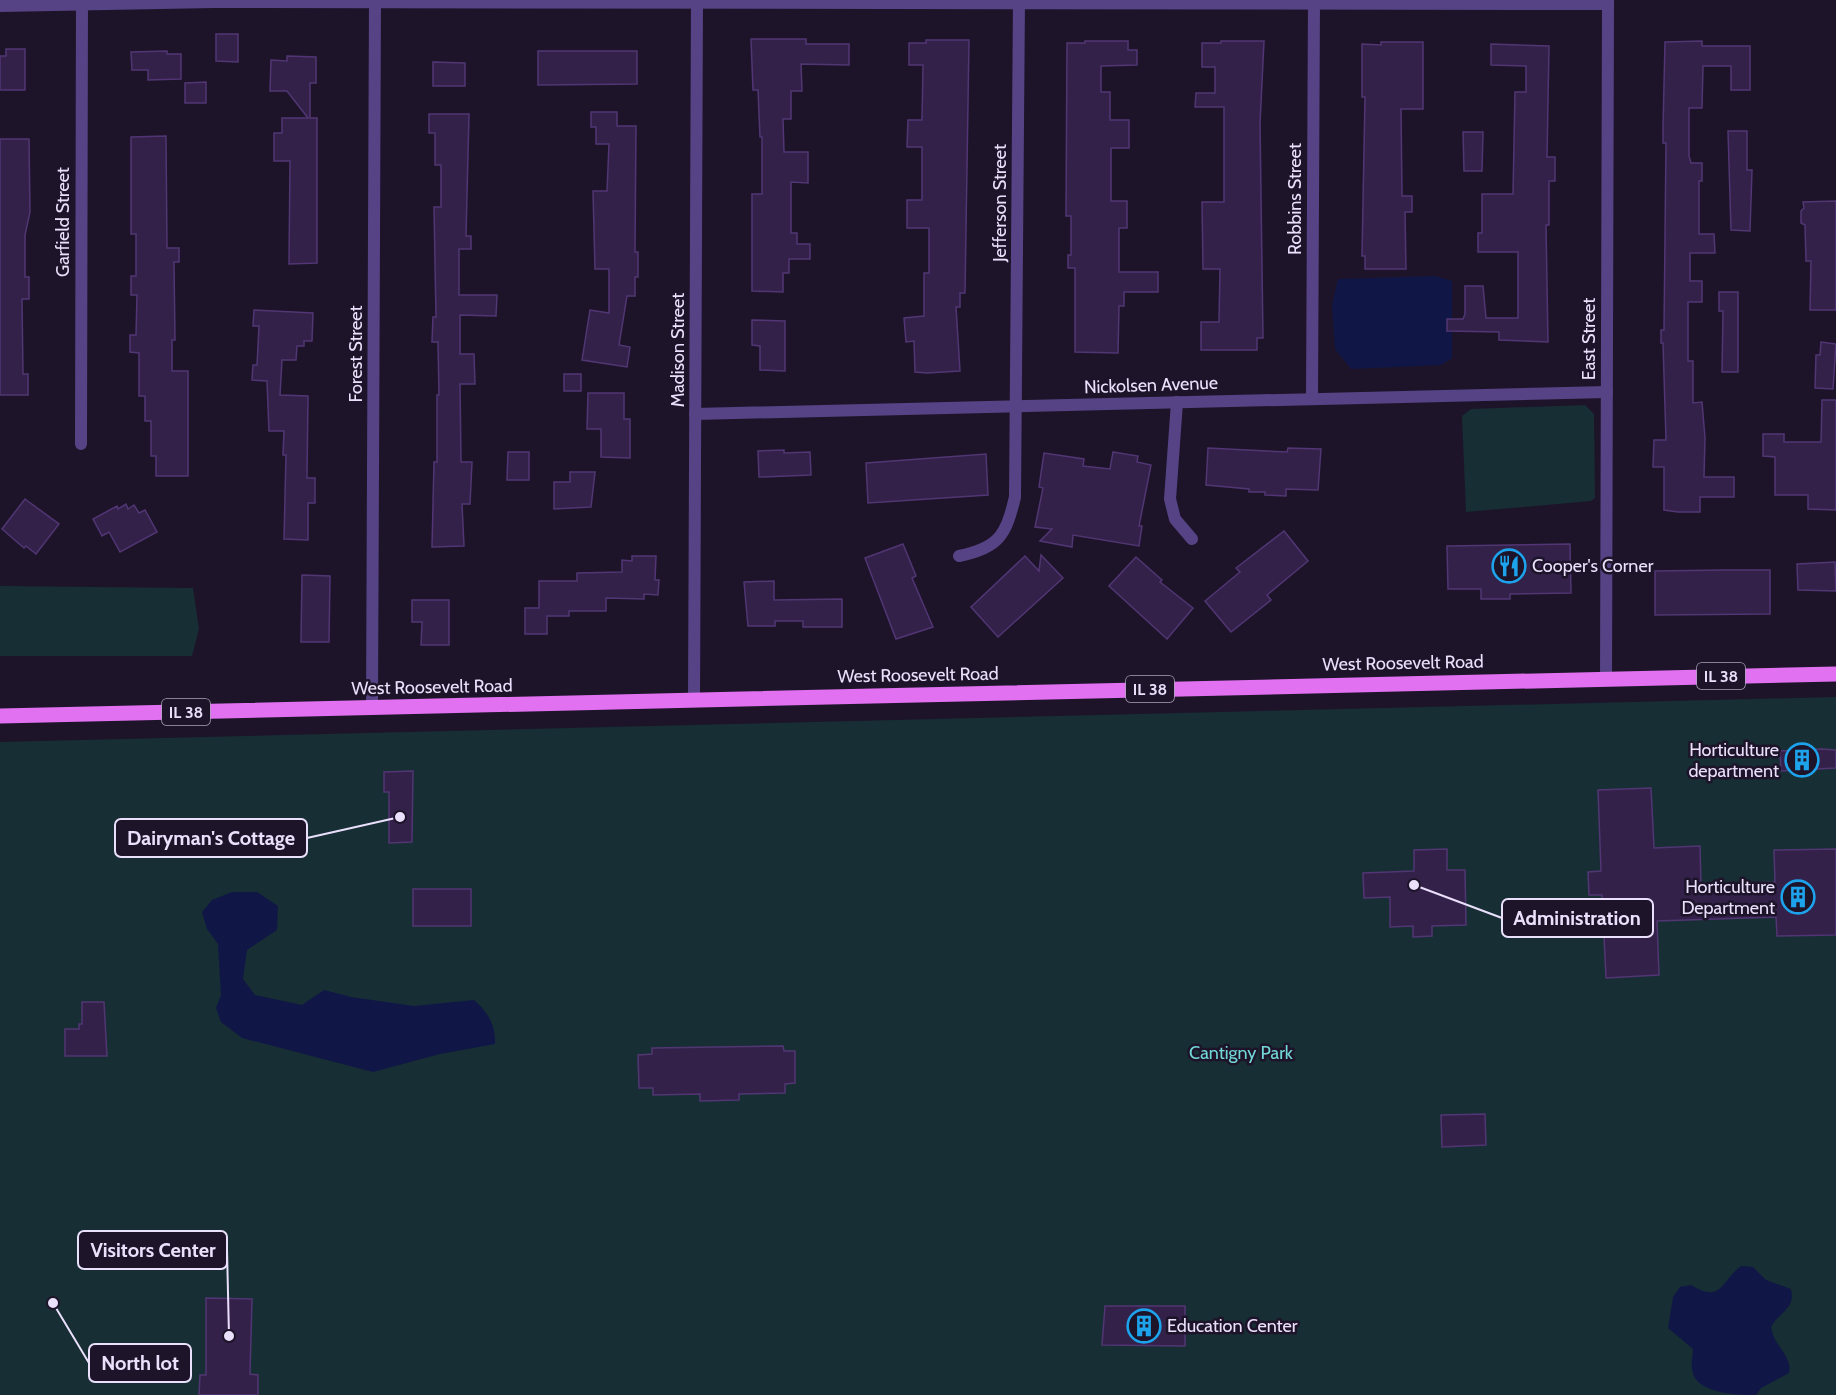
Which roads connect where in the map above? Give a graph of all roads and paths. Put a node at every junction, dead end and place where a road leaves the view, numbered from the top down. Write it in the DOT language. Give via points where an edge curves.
graph roads {
  1 [pos="375,1"];
  2 [pos="82,2"];
  3 [pos="697,2"];
  4 [pos="1019,2"];
  5 [pos="1608,2"];
  6 [pos="1314,3"];
  7 [pos="0,6"];
  8 [pos="1607,392"];
  9 [pos="1312,399"];
  10 [pos="1177,402"];
  11 [pos="1017,406"];
  12 [pos="695,414"];
  13 [pos="81,444"];
  14 [pos="1192,539"];
  15 [pos="959,556"];
  16 [pos="1836,674"];
  17 [pos="1606,678"];
  18 [pos="694,700"];
  19 [pos="372,708"];
  20 [pos="0,716"];
  1 -- 2 [label="street"];
  1 -- 3 [label="street"];
  1 -- 19 [label="street, Forest Street"];
  2 -- 7 [label="street"];
  2 -- 13 [label="street, Garfield Street"];
  3 -- 4 [label="street"];
  3 -- 12 [label="street, Madison Street"];
  4 -- 6 [label="street"];
  4 -- 11 [label="street, Jefferson Street"];
  5 -- 6 [label="street"];
  5 -- 8 [label="street, East Street"];
  6 -- 9 [label="street, Robbins Street"];
  8 -- 9 [label="street, Nickolsen Avenue"];
  8 -- 17 [label="street, East Street"];
  9 -- 10 [label="street, Nickolsen Avenue"];
  10 -- 11 [label="street, Nickolsen Avenue"];
  10 -- 14 [label="street" via="1170,500 1175,519"];
  11 -- 12 [label="street, Nickolsen Avenue"];
  11 -- 15 [label="street, Jefferson Street" via="1015,497 1008,528 983,551"];
  12 -- 18 [label="street, Madison Street"];
  16 -- 17 [label="main road, West Roosevelt Road / IL 38"];
  17 -- 18 [label="main road, West Roosevelt Road / IL 38"];
  18 -- 19 [label="main road, West Roosevelt Road / IL 38"];
  19 -- 20 [label="main road, West Roosevelt Road / IL 38"];
}
